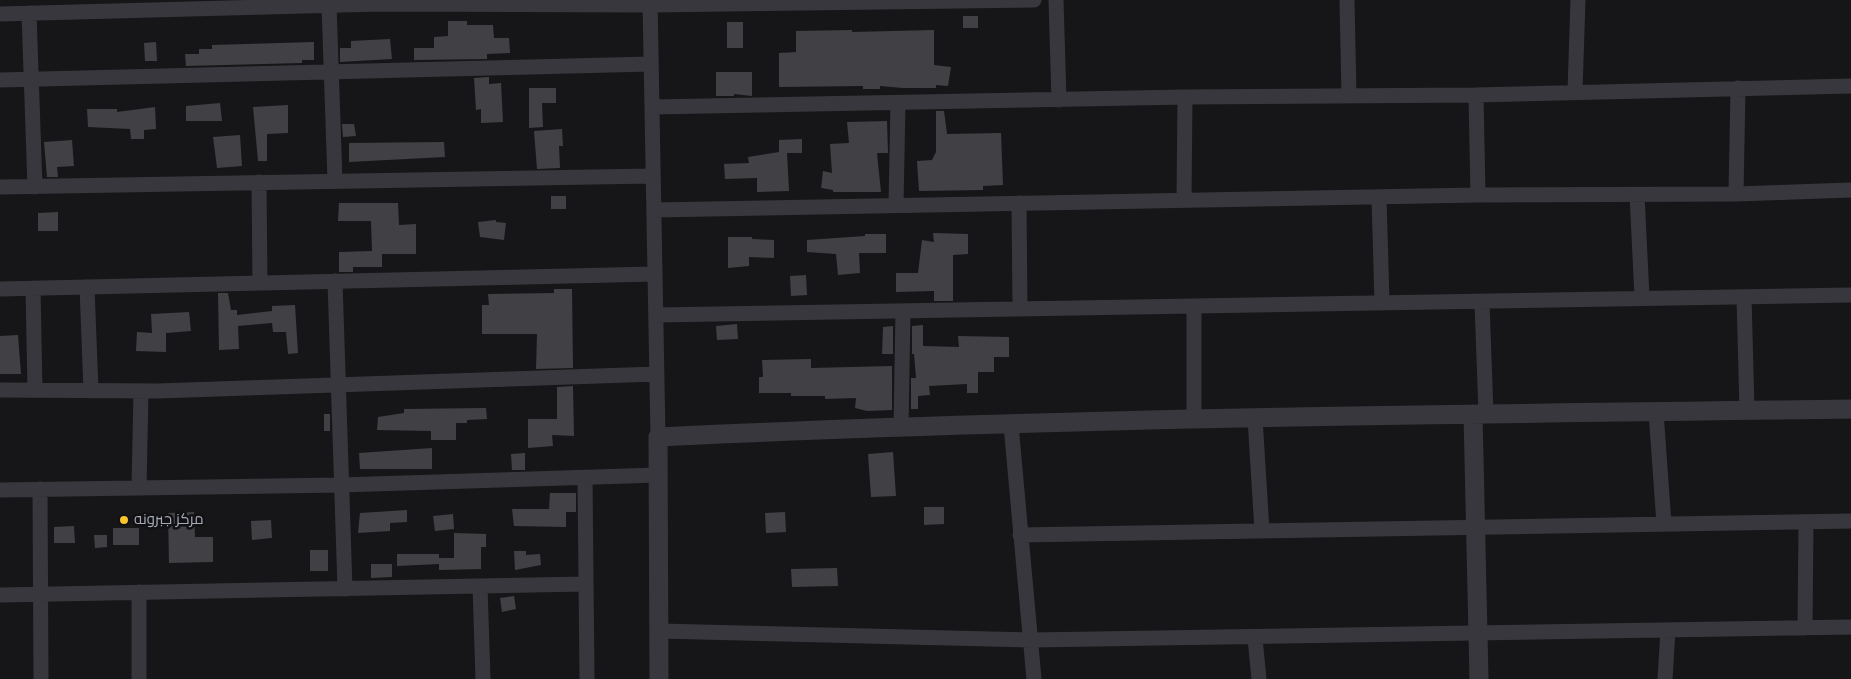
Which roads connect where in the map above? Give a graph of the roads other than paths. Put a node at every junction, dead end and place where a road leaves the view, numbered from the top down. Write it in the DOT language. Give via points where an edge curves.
graph roads {
  1 [pos="1034,0"];
  2 [pos="1056,0"];
  3 [pos="1347,0"];
  4 [pos="1578,0"];
  5 [pos="894,1"];
  6 [pos="380,2"];
  7 [pos="650,3"];
  8 [pos="329,5"];
  9 [pos="87,6"];
  10 [pos="28,13"];
  11 [pos="0,14"];
  12 [pos="651,64"];
  13 [pos="332,72"];
  14 [pos="0,80"];
  15 [pos="31,80"];
  16 [pos="1851,86"];
  17 [pos="1738,88"];
  18 [pos="1575,91"];
  19 [pos="1476,95"];
  20 [pos="1349,96"];
  21 [pos="1186,97"];
  22 [pos="1059,100"];
  23 [pos="898,103"];
  24 [pos="652,107"];
  25 [pos="653,176"];
  26 [pos="335,181"];
  27 [pos="259,182"];
  28 [pos="0,187"];
  29 [pos="35,187"];
  30 [pos="1851,190"];
  31 [pos="1736,194"];
  32 [pos="1478,195"];
  33 [pos="1637,195"];
  34 [pos="1379,197"];
  35 [pos="1184,200"];
  36 [pos="1019,203"];
  37 [pos="896,205"];
  38 [pos="654,210"];
  39 [pos="655,274"];
  40 [pos="335,281"];
  41 [pos="260,283"];
  42 [pos="87,287"];
  43 [pos="33,288"];
  44 [pos="0,289"];
  45 [pos="1851,295"];
  46 [pos="1642,297"];
  47 [pos="1744,297"];
  48 [pos="1482,302"];
  49 [pos="1382,303"];
  50 [pos="1194,306"];
  51 [pos="1020,308"];
  52 [pos="903,311"];
  53 [pos="656,315"];
  54 [pos="657,374"];
  55 [pos="340,385"];
  56 [pos="0,390"];
  57 [pos="34,390"];
  58 [pos="91,391"];
  59 [pos="141,391"];
  60 [pos="1851,409"];
  61 [pos="1747,410"];
  62 [pos="1656,412"];
  63 [pos="1480,414"];
  64 [pos="1255,418"];
  65 [pos="1194,419"];
  66 [pos="1012,425"];
  67 [pos="902,427"];
  68 [pos="658,437"];
  69 [pos="658,475"];
  70 [pos="585,478"];
  71 [pos="341,484"];
  72 [pos="139,488"];
  73 [pos="40,489"];
  74 [pos="0,490"];
  75 [pos="1851,521"];
  76 [pos="1806,522"];
  77 [pos="1664,524"];
  78 [pos="1477,526"];
  79 [pos="1262,531"];
  80 [pos="1020,535"];
  81 [pos="585,584"];
  82 [pos="480,586"];
  83 [pos="345,589"];
  84 [pos="139,592"];
  85 [pos="0,594"];
  86 [pos="40,594"];
  87 [pos="1851,627"];
  88 [pos="1805,628"];
  89 [pos="1668,630"];
  90 [pos="659,631"];
  91 [pos="1478,634"];
  92 [pos="1255,638"];
  93 [pos="1032,640"];
  94 [pos="41,679"];
  95 [pos="139,679"];
  96 [pos="483,679"];
  97 [pos="587,679"];
  98 [pos="659,679"];
  99 [pos="1034,679"];
  100 [pos="1259,679"];
  101 [pos="1479,679"];
  102 [pos="1665,679"];
  1 -- 5 [label="street"];
  2 -- 22 [label="street"];
  3 -- 20 [label="street"];
  4 -- 18 [label="street"];
  5 -- 7 [label="street"];
  6 -- 7 [label="street"];
  6 -- 8 [label="street"];
  7 -- 12 [label="street"];
  8 -- 9 [label="street"];
  8 -- 13 [label="street"];
  9 -- 10 [label="street"];
  10 -- 11 [label="street"];
  10 -- 15 [label="street"];
  12 -- 13 [label="street"];
  12 -- 24 [label="street"];
  13 -- 15 [label="street"];
  13 -- 26 [label="street"];
  14 -- 15 [label="street"];
  15 -- 29 [label="street"];
  16 -- 17 [label="street"];
  17 -- 18 [label="street"];
  17 -- 31 [label="street"];
  18 -- 19 [label="street"];
  19 -- 20 [label="street"];
  19 -- 32 [label="street"];
  20 -- 21 [label="street"];
  21 -- 22 [label="street"];
  21 -- 35 [label="street"];
  22 -- 23 [label="street"];
  23 -- 24 [label="street"];
  23 -- 37 [label="street"];
  24 -- 25 [label="street"];
  25 -- 26 [label="street"];
  25 -- 38 [label="street"];
  26 -- 27 [label="street"];
  27 -- 29 [label="street"];
  27 -- 41 [label="street"];
  28 -- 29 [label="street"];
  30 -- 31 [label="street"];
  31 -- 33 [label="street"];
  32 -- 33 [label="street"];
  32 -- 34 [label="street"];
  33 -- 46 [label="street"];
  34 -- 35 [label="street"];
  34 -- 49 [label="street"];
  35 -- 36 [label="street"];
  36 -- 37 [label="street"];
  36 -- 51 [label="street"];
  37 -- 38 [label="street"];
  38 -- 39 [label="street"];
  39 -- 40 [label="street"];
  39 -- 53 [label="street"];
  40 -- 41 [label="street"];
  40 -- 55 [label="street"];
  41 -- 42 [label="street"];
  42 -- 43 [label="street"];
  42 -- 58 [label="street"];
  43 -- 44 [label="street"];
  43 -- 57 [label="street"];
  45 -- 47 [label="street"];
  46 -- 47 [label="street"];
  46 -- 48 [label="street"];
  47 -- 61 [label="street"];
  48 -- 49 [label="street"];
  48 -- 63 [label="street"];
  49 -- 50 [label="street"];
  50 -- 51 [label="street"];
  50 -- 65 [label="street"];
  51 -- 52 [label="street"];
  52 -- 53 [label="street"];
  52 -- 67 [label="street"];
  53 -- 54 [label="street"];
  54 -- 55 [label="street"];
  54 -- 68 [label="street"];
  55 -- 59 [label="street"];
  55 -- 71 [label="street"];
  56 -- 57 [label="street"];
  57 -- 58 [label="street"];
  58 -- 59 [label="street"];
  59 -- 72 [label="street"];
  60 -- 61 [label="street"];
  61 -- 62 [label="street"];
  62 -- 63 [label="street"];
  62 -- 77 [label="street"];
  63 -- 64 [label="street"];
  63 -- 78 [label="street"];
  64 -- 65 [label="street"];
  64 -- 79 [label="street"];
  65 -- 66 [label="street"];
  66 -- 67 [label="street"];
  66 -- 80 [label="street"];
  67 -- 68 [label="street"];
  68 -- 69 [label="street"];
  69 -- 70 [label="street"];
  69 -- 90 [label="street"];
  70 -- 71 [label="street"];
  70 -- 81 [label="street"];
  71 -- 72 [label="street"];
  71 -- 83 [label="street"];
  72 -- 73 [label="street"];
  73 -- 74 [label="street"];
  73 -- 86 [label="street"];
  75 -- 76 [label="street"];
  76 -- 77 [label="street"];
  76 -- 88 [label="street"];
  77 -- 78 [label="street"];
  78 -- 79 [label="street"];
  78 -- 91 [label="street"];
  79 -- 80 [label="street"];
  80 -- 93 [label="street"];
  81 -- 82 [label="street"];
  81 -- 97 [label="street"];
  82 -- 83 [label="street"];
  82 -- 96 [label="street"];
  83 -- 84 [label="street"];
  84 -- 86 [label="street"];
  84 -- 95 [label="street"];
  85 -- 86 [label="street"];
  86 -- 94 [label="street"];
  87 -- 88 [label="street"];
  88 -- 89 [label="street"];
  89 -- 91 [label="street"];
  89 -- 102 [label="street"];
  90 -- 93 [label="street"];
  90 -- 98 [label="street"];
  91 -- 92 [label="street"];
  91 -- 101 [label="street"];
  92 -- 93 [label="street"];
  92 -- 100 [label="street"];
  93 -- 99 [label="street"];
}
